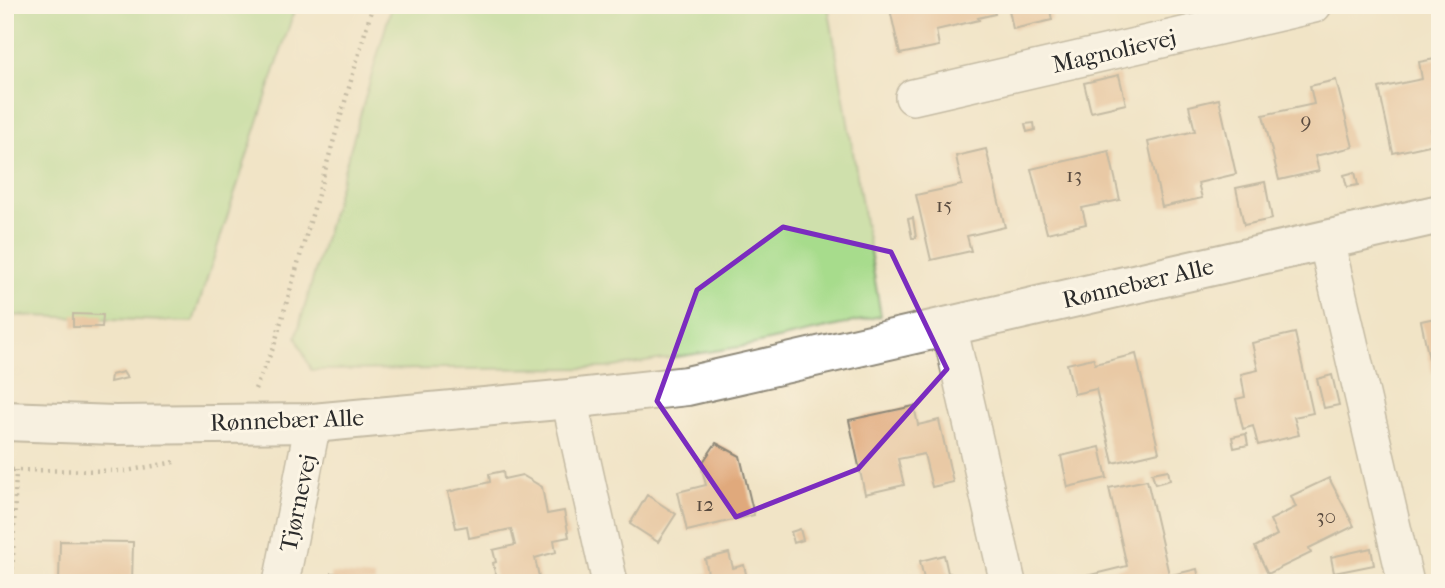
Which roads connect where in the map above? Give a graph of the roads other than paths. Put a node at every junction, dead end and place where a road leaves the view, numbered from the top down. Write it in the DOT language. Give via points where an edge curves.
graph roads {
  1 [pos="1314,5"];
  2 [pos="913,97"];
  3 [pos="1440,214"];
  4 [pos="1326,240"];
  5 [pos="949,326"];
  6 [pos="569,399"];
  7 [pos="5,421"];
  8 [pos="313,423"];
  9 [pos="281,583"];
  10 [pos="610,583"];
  11 [pos="1008,583"];
  12 [pos="1406,583"];
  1 -- 2 [label="street, Magnolievej"];
  3 -- 4 [label="main road, Rønnebær Alle"];
  4 -- 5 [label="main road, Rønnebær Alle"];
  4 -- 12 [label="street"];
  5 -- 6 [label="main road, Rønnebær Alle" via="687,386"];
  5 -- 11 [label="street"];
  6 -- 8 [label="main road, Rønnebær Alle"];
  6 -- 10 [label="street"];
  7 -- 8 [label="main road, Rønnebær Alle"];
  8 -- 9 [label="street, Tjørnevej"];
}
